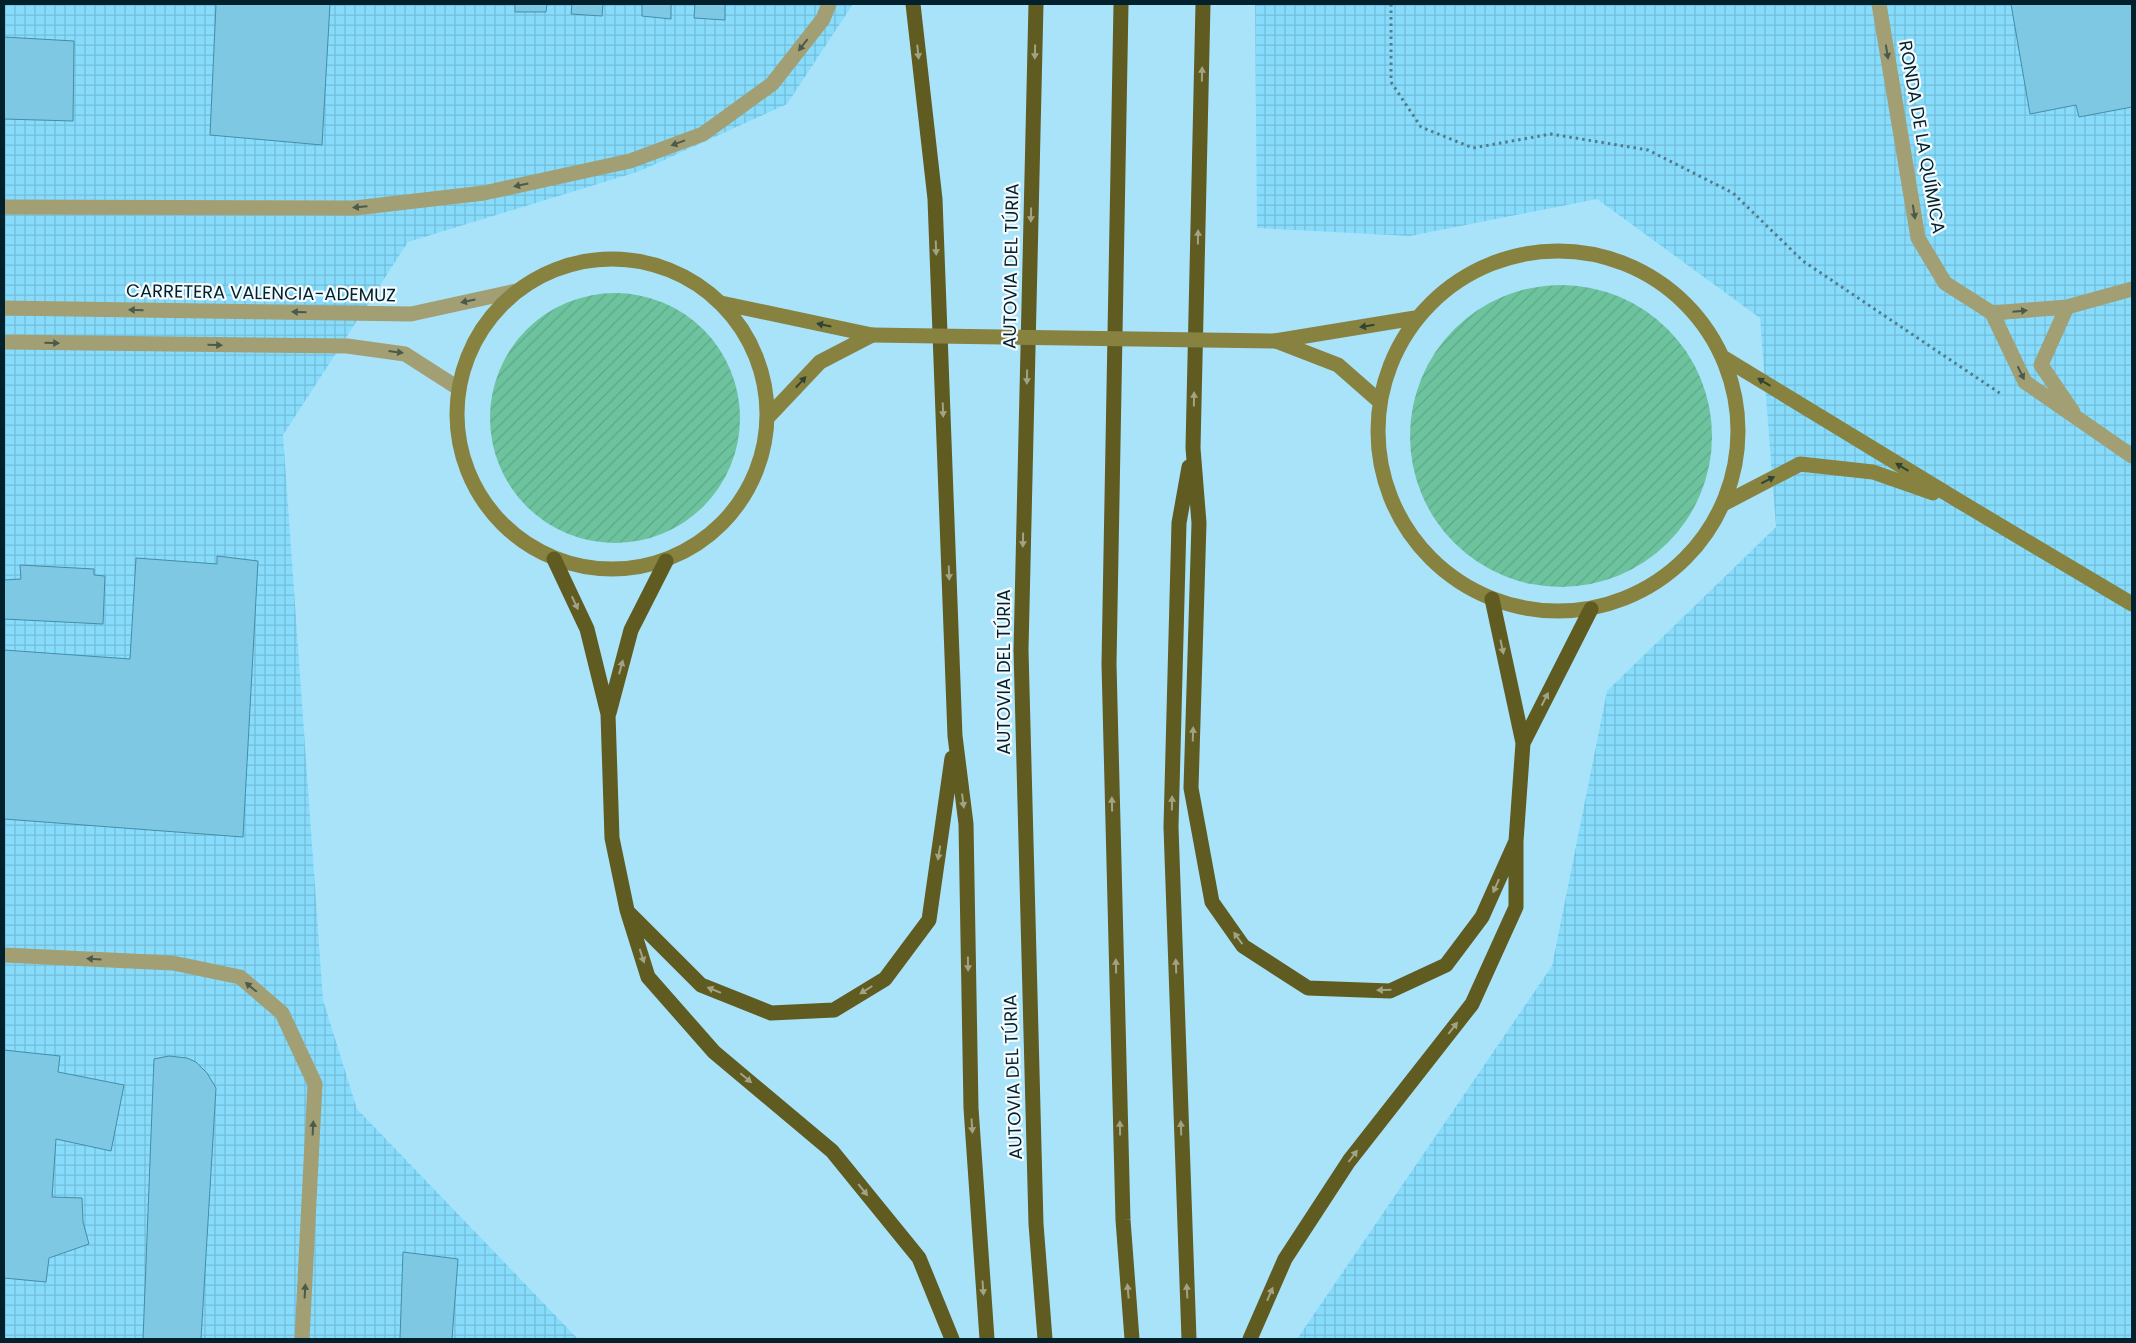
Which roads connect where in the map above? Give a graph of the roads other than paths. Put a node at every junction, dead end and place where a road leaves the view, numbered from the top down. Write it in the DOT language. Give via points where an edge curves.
graph roads {
  1 [pos="829,4"];
  2 [pos="913,4"];
  3 [pos="1036,4"];
  4 [pos="1121,4"];
  5 [pos="1203,4"];
  6 [pos="1879,4"];
  7 [pos="4,207"];
  8 [pos="2132,289"];
  9 [pos="516,291"];
  10 [pos="721,303"];
  11 [pos="2068,307"];
  12 [pos="4,308"];
  13 [pos="1992,313"];
  14 [pos="1415,318"];
  15 [pos="872,335"];
  16 [pos="1275,341"];
  17 [pos="4,342"];
  18 [pos="1724,358"];
  19 [pos="458,388"];
  20 [pos="1379,401"];
  21 [pos="768,417"];
  22 [pos="2079,421"];
  23 [pos="1193,448"];
  24 [pos="2132,456"];
  25 [pos="1959,501"];
  26 [pos="1725,503"];
  27 [pos="554,559"];
  28 [pos="666,561"];
  29 [pos="1492,599"];
  30 [pos="2132,604"];
  31 [pos="1592,609"];
  32 [pos="608,714"];
  33 [pos="955,736"];
  34 [pos="1522,742"];
  35 [pos="1516,841"];
  36 [pos="627,910"];
  37 [pos="4,955"];
  38 [pos="302,1339"];
  39 [pos="952,1339"];
  40 [pos="986,1339"];
  41 [pos="1045,1339"];
  42 [pos="1132,1339"];
  43 [pos="1189,1339"];
  44 [pos="1250,1339"];
  1 -- 7 [label="street, one-way" via="823,19 772,84 703,134 630,161 484,193 355,208"];
  2 -- 33 [label="highway, one-way" via="934,199"];
  3 -- 41 [label="highway, AUTOVIA DEL TÚRIA, one-way" via="1021,650 1036,1224"];
  42 -- 4 [label="highway, one-way" via="1123,1220 1108,664"];
  23 -- 5 [label="highway, one-way"];
  6 -- 13 [label="street, RONDA DE LA QUÍMICA, one-way" via="1918,238 1945,283"];
  8 -- 11 [label="street"];
  9 -- 10 [label="street" via="554,269 598,259 643,262 684,277"];
  9 -- 12 [label="street, CARRETERA VALENCIA-ADEMUZ, one-way" via="411,314"];
  9 -- 19 [label="street" via="488,318 469,351"];
  15 -- 10 [label="street, one-way"];
  10 -- 21 [label="street" via="746,337 763,376"];
  13 -- 11 [label="street, one-way"];
  11 -- 22 [label="street" via="2042,365"];
  13 -- 22 [label="street, one-way" via="2025,382"];
  14 -- 16 [label="street, one-way"];
  14 -- 18 [label="street" via="1461,277 1518,253 1580,250 1640,268 1690,306"];
  14 -- 20 [label="street" via="1392,357"];
  15 -- 16 [label="street, bridge"];
  21 -- 15 [label="street, one-way" via="820,362"];
  16 -- 20 [label="street" via="1338,364"];
  17 -- 19 [label="street, one-way" via="347,346 405,354"];
  25 -- 18 [label="street, one-way"];
  18 -- 26 [label="street" via="1738,405 1738,455"];
  19 -- 27 [label="street" via="458,440 476,490 509,531"];
  20 -- 29 [label="street" via="1379,462 1400,520 1439,568"];
  21 -- 28 [label="street" via="760,463 739,505 707,539"];
  22 -- 24 [label="street"];
  35 -- 23 [label="highway, one-way" via="1482,917 1446,965 1390,991 1308,988 1244,946 1212,902 1191,788 1199,523"];
  43 -- 23 [label="highway, one-way" via="1172,827 1179,523"];
  26 -- 25 [label="street, one-way" via="1800,464 1872,472"];
  25 -- 30 [label="street"];
  26 -- 31 [label="street" via="1693,552 1647,589"];
  27 -- 28 [label="street" via="590,569 628,570"];
  27 -- 32 [label="highway, one-way" via="587,629"];
  32 -- 28 [label="highway, one-way" via="631,630"];
  29 -- 31 [label="street" via="1541,612"];
  29 -- 34 [label="highway, one-way"];
  34 -- 31 [label="highway, one-way"];
  32 -- 36 [label="highway" via="612,838"];
  33 -- 36 [label="highway, one-way" via="929,920 885,979 834,1010 771,1014 701,985"];
  33 -- 40 [label="highway, one-way" via="966,824 971,1108"];
  34 -- 35 [label="highway"];
  44 -- 35 [label="highway, one-way" via="1285,1259 1349,1161 1472,1004 1516,907"];
  36 -- 39 [label="highway, one-way" via="648,977 714,1052 832,1151 919,1258"];
  38 -- 37 [label="street, one-way" via="315,1084 282,1013 240,978 173,963"];
}
